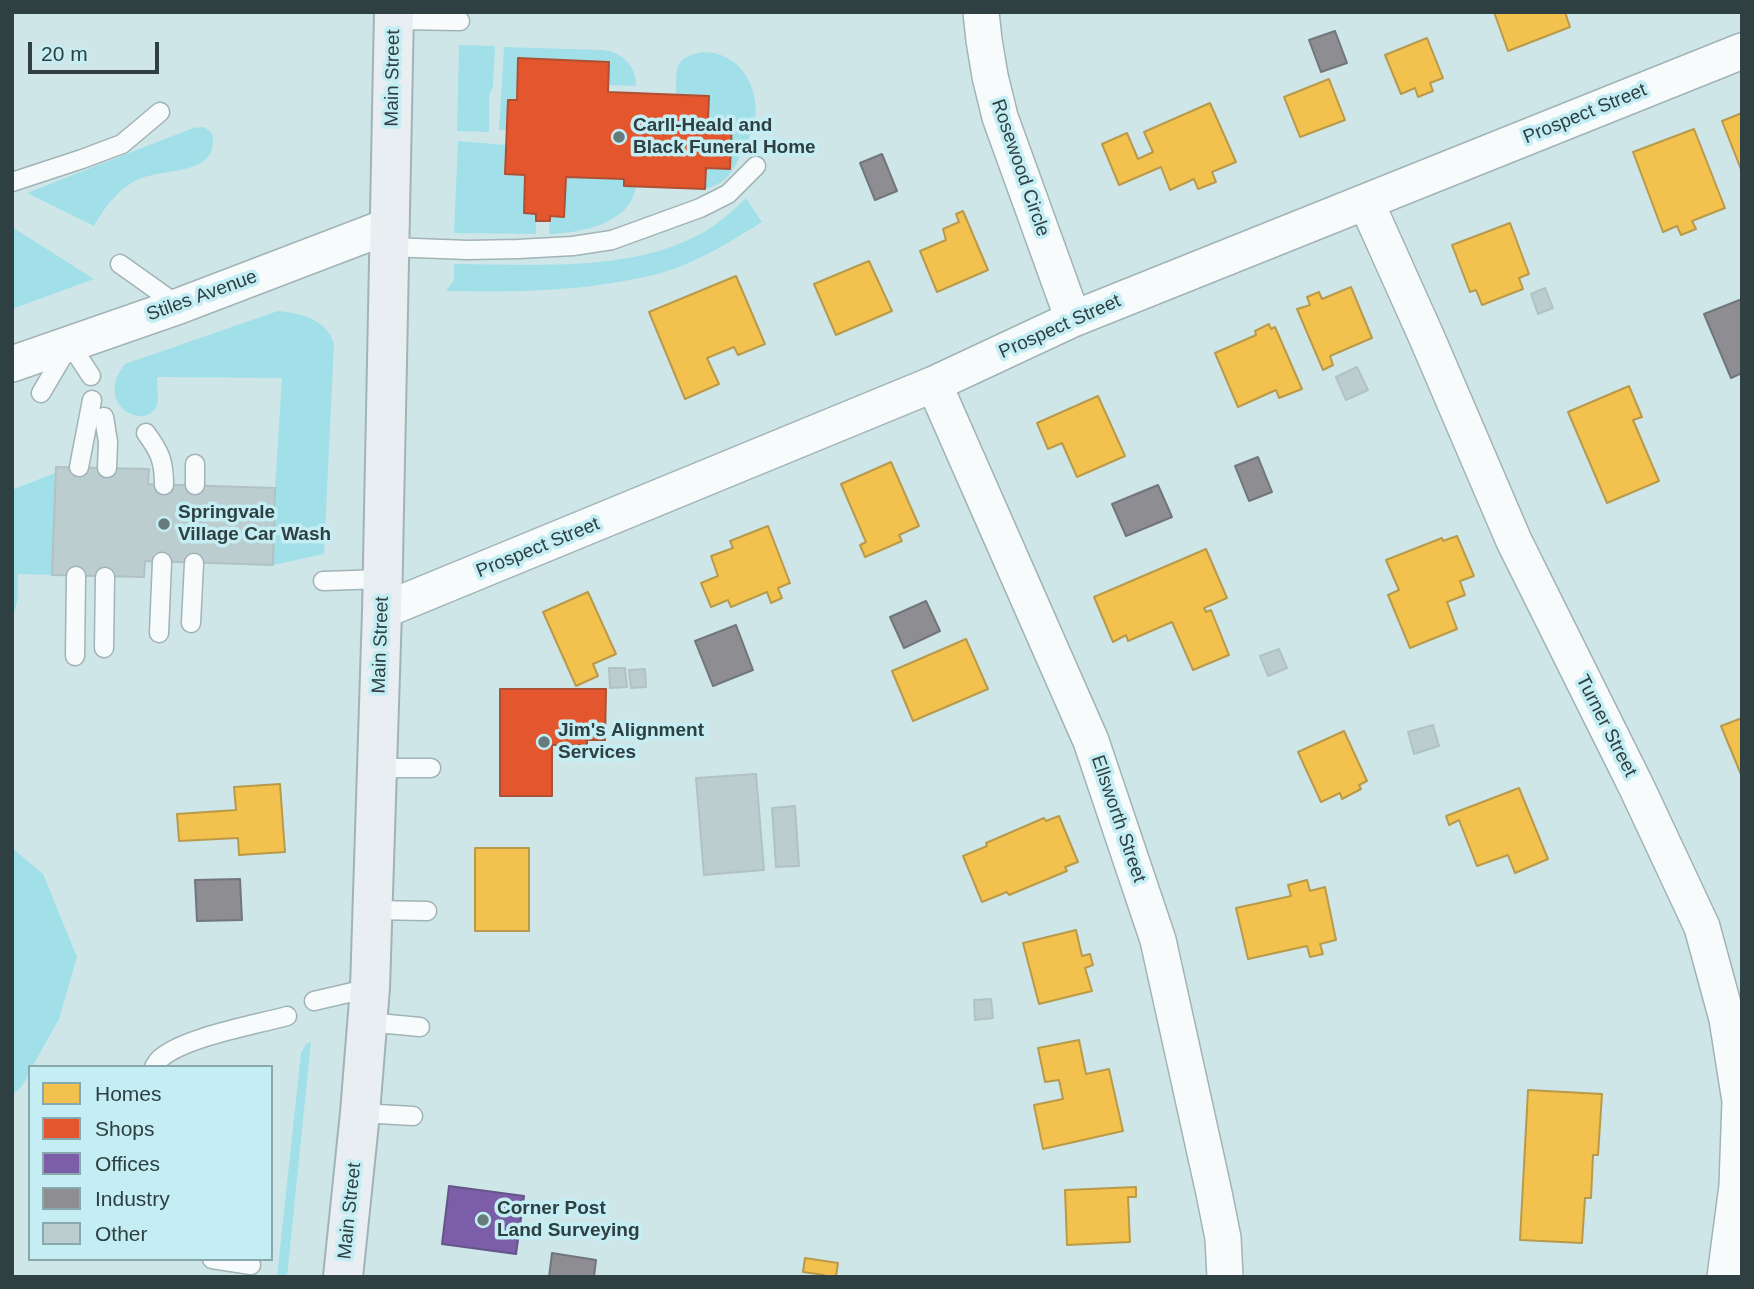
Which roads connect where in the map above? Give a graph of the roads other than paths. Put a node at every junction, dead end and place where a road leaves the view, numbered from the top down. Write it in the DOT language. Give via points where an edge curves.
graph roads {
  1 [pos="981,12"];
  2 [pos="394,16"];
  3 [pos="460,21"];
  4 [pos="1742,51"];
  5 [pos="160,113"];
  6 [pos="756,166"];
  7 [pos="12,182"];
  8 [pos="1366,202"];
  9 [pos="390,236"];
  10 [pos="120,264"];
  11 [pos="179,306"];
  12 [pos="1073,319"];
  13 [pos="70,344"];
  14 [pos="12,364"];
  15 [pos="91,376"];
  16 [pos="934,384"];
  17 [pos="41,393"];
  18 [pos="92,400"];
  19 [pos="104,417"];
  20 [pos="146,433"];
  21 [pos="195,464"];
  22 [pos="79,467"];
  23 [pos="107,468"];
  24 [pos="164,485"];
  25 [pos="195,485"];
  26 [pos="162,562"];
  27 [pos="194,563"];
  28 [pos="76,576"];
  29 [pos="105,577"];
  30 [pos="323,581"];
  31 [pos="382,595"];
  32 [pos="191,623"];
  33 [pos="159,632"];
  34 [pos="104,648"];
  35 [pos="75,656"];
  36 [pos="376,768"];
  37 [pos="431,768"];
  38 [pos="372,910"];
  39 [pos="427,911"];
  40 [pos="314,1001"];
  41 [pos="368,1005"];
  42 [pos="287,1016"];
  43 [pos="420,1027"];
  44 [pos="155,1065"];
  45 [pos="360,1113"];
  46 [pos="413,1116"];
  47 [pos="225,1261"];
  48 [pos="251,1265"];
  49 [pos="343,1277"];
  50 [pos="1225,1277"];
  51 [pos="1725,1277"];
  1 -- 12 [label="street, Rosewood Circle" via="1000,117"];
  2 -- 3 [label="lane"];
  2 -- 9 [label="main road, Main Street"];
  4 -- 8 [label="street, Prospect Street"];
  5 -- 7 [label="lane" via="122,144"];
  6 -- 9 [label="lane" via="728,194 709,204 612,240 468,250"];
  8 -- 12 [label="street, Prospect Street"];
  8 -- 51 [label="street, Turner Street" via="1514,541 1702,927 1727,1019 1740,1101 1737,1185"];
  9 -- 11 [label="street, Stiles Avenue"];
  9 -- 31 [label="main road, Main Street"];
  10 -- 11 [label="lane"];
  11 -- 13 [label="street, Stiles Avenue"];
  12 -- 16 [label="street, Prospect Street"];
  13 -- 14 [label="street, Stiles Avenue"];
  13 -- 15 [label="lane"];
  13 -- 17 [label="lane"];
  16 -- 31 [label="street, Prospect Street"];
  16 -- 50 [label="street, Ellsworth Street" via="1091,741 1158,940 1223,1238"];
  18 -- 22 [label="lane"];
  19 -- 23 [label="lane"];
  20 -- 24 [label="lane" via="162,459"];
  21 -- 25 [label="lane"];
  26 -- 33 [label="lane"];
  27 -- 32 [label="lane"];
  28 -- 35 [label="lane"];
  29 -- 34 [label="lane"];
  30 -- 31 [label="lane"];
  31 -- 36 [label="main road, Main Street"];
  36 -- 37 [label="lane"];
  36 -- 38 [label="main road, Main Street"];
  38 -- 39 [label="lane"];
  38 -- 41 [label="main road, Main Street"];
  40 -- 41 [label="lane"];
  41 -- 43 [label="lane"];
  41 -- 45 [label="main road, Main Street"];
  42 -- 44 [label="lane" via="208,1037 160,1058"];
  45 -- 46 [label="lane"];
  45 -- 49 [label="main road, Main Street"];
  47 -- 48 [label="lane"];
}
